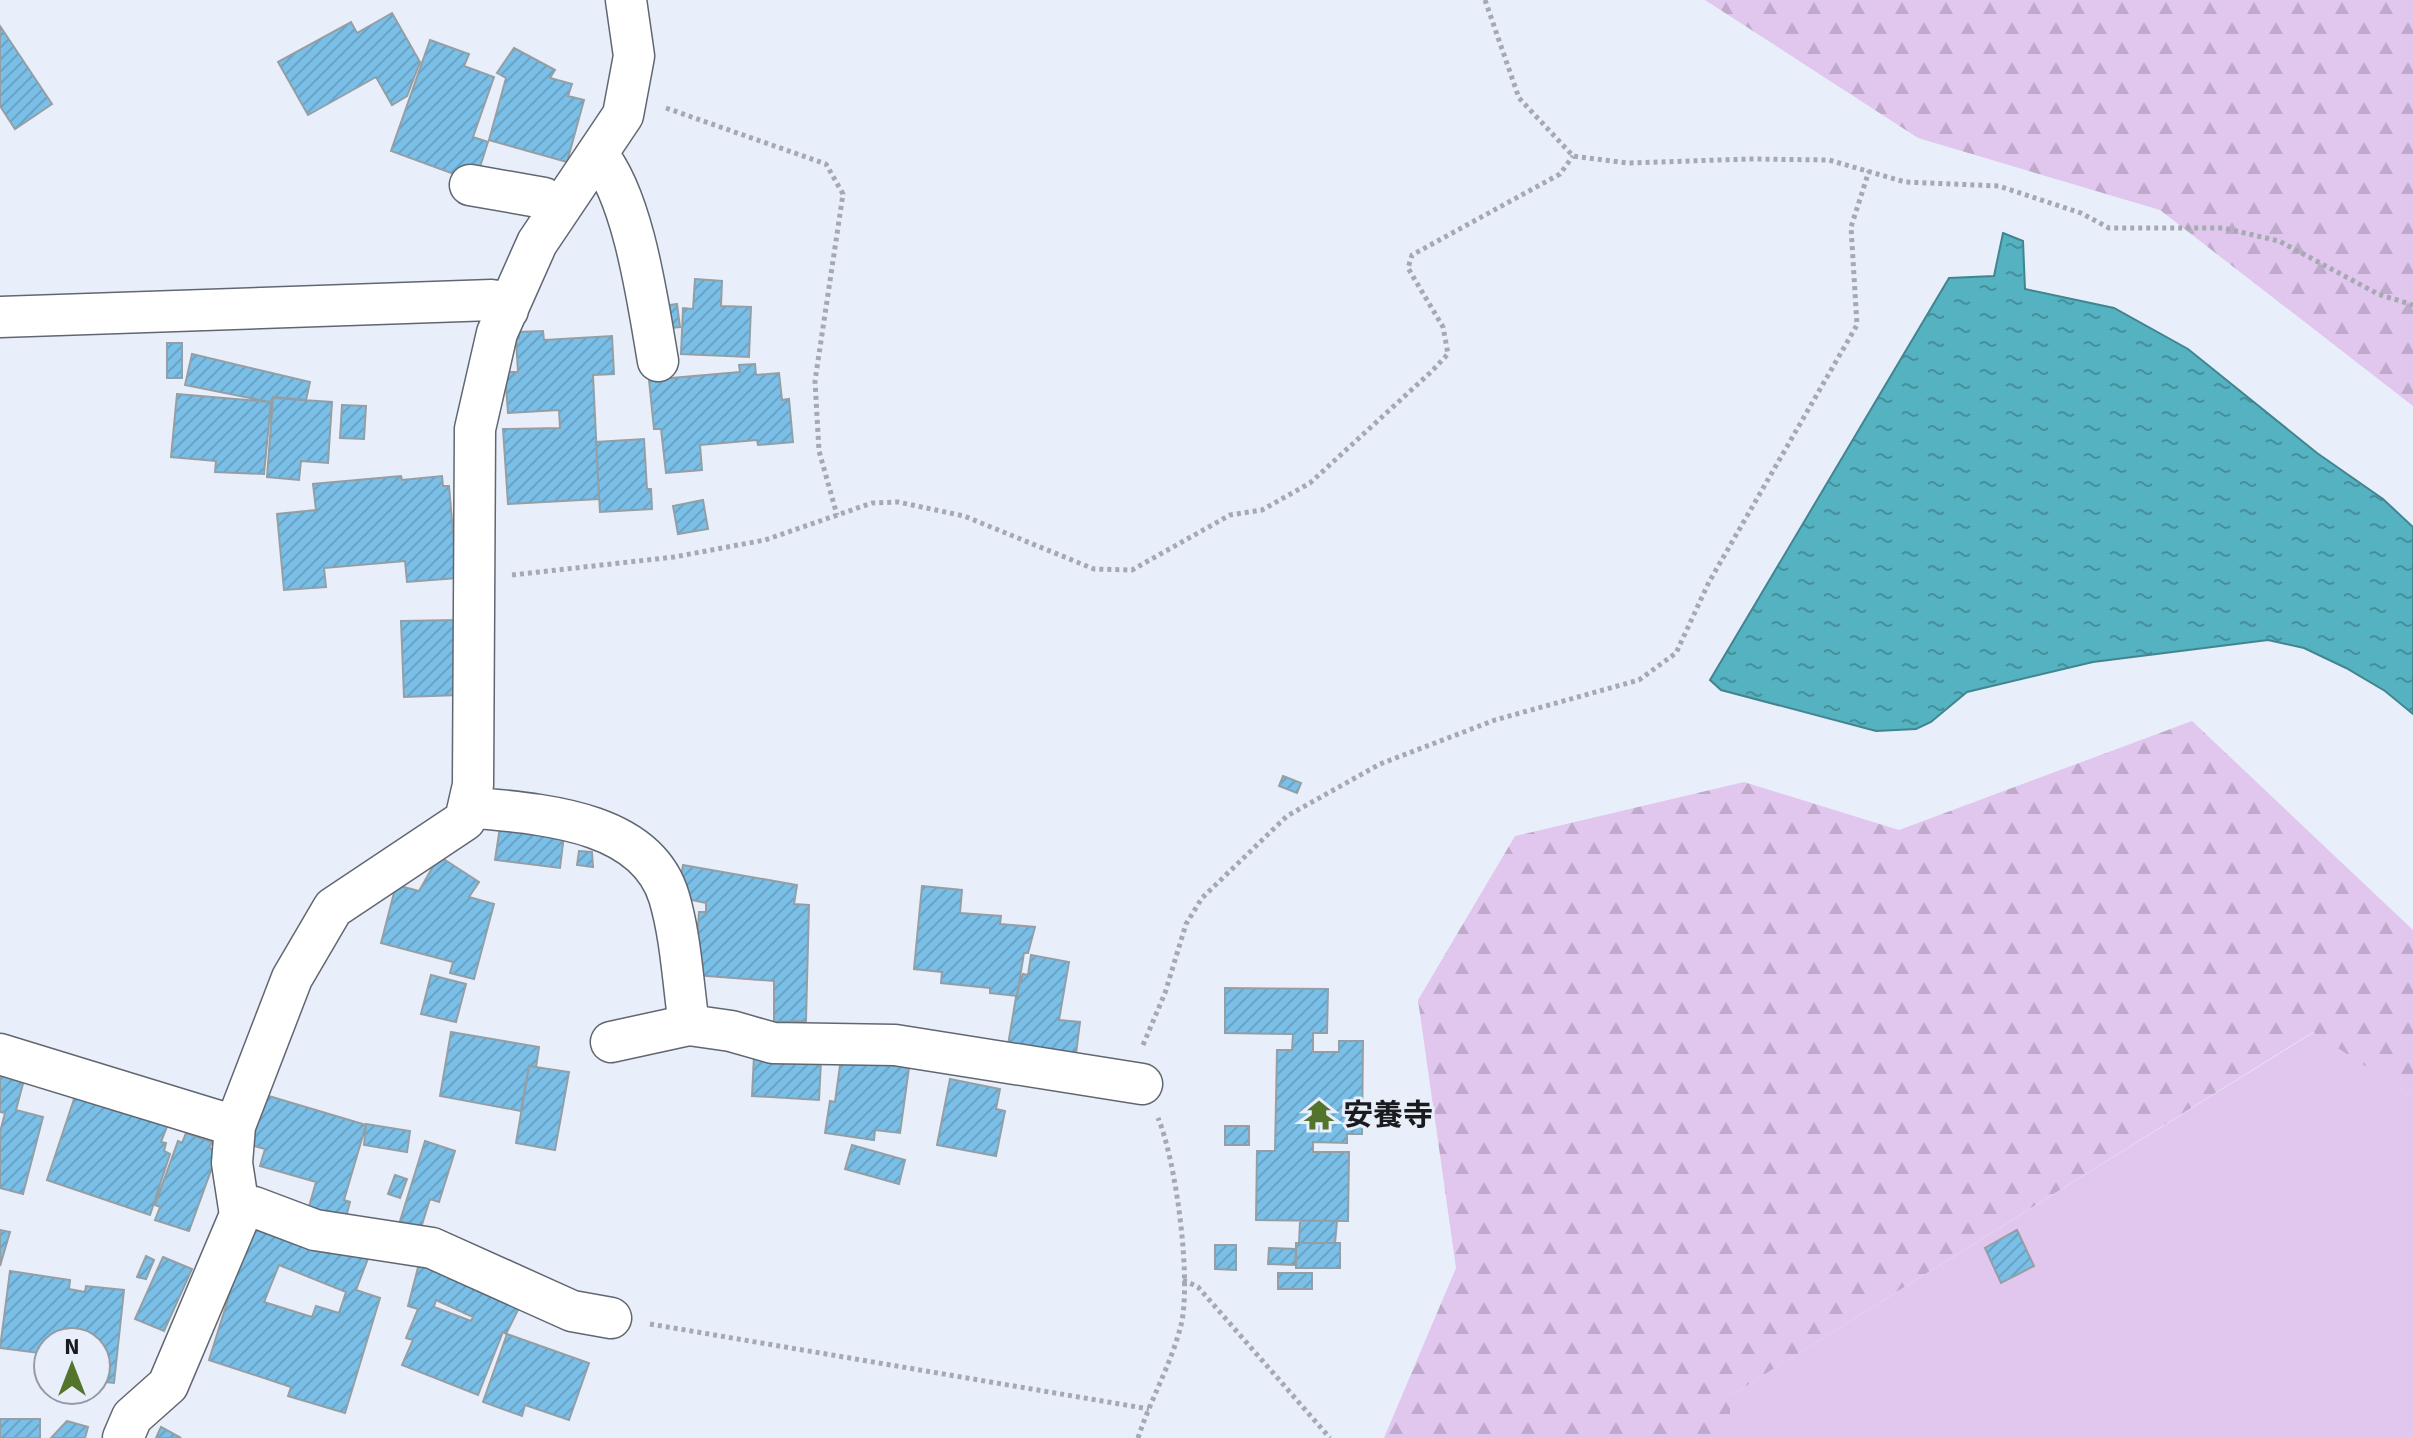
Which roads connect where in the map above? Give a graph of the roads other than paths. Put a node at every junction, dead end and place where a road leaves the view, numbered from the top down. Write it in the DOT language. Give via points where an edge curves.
graph roads {
  1 [pos="626,0"];
  2 [pos="597,154"];
  3 [pos="470,185"];
  4 [pos="559,210"];
  5 [pos="508,310"];
  6 [pos="0,317"];
  7 [pos="658,361"];
  8 [pos="468,807"];
  9 [pos="689,1025"];
  10 [pos="611,1042"];
  11 [pos="0,1054"];
  12 [pos="1142,1084"];
  13 [pos="235,1126"];
  14 [pos="239,1209"];
  15 [pos="611,1318"];
  16 [pos="123,1438"];
  1 -- 2 [label="street" via="634,56 627,94 623,115"];
  2 -- 4 [label="street"];
  2 -- 7 [label="street" via="626,212"];
  3 -- 4 [label="street" via="544,198"];
  4 -- 5 [label="street" via="537,243"];
  5 -- 6 [label="street" via="492,300"];
  5 -- 8 [label="street" via="497,333 475,429 473,785"];
  8 -- 9 [label="street" via="606,831 651,861 668,896"];
  8 -- 13 [label="street" via="465,820 333,908 292,978"];
  9 -- 10 [label="street"];
  9 -- 12 [label="street" via="773,1043 895,1045"];
  11 -- 13 [label="street"];
  13 -- 14 [label="street" via="232,1163"];
  14 -- 15 [label="street" via="254,1207 315,1230 432,1248 572,1311"];
  14 -- 16 [label="street" via="168,1385 132,1417"];
}
